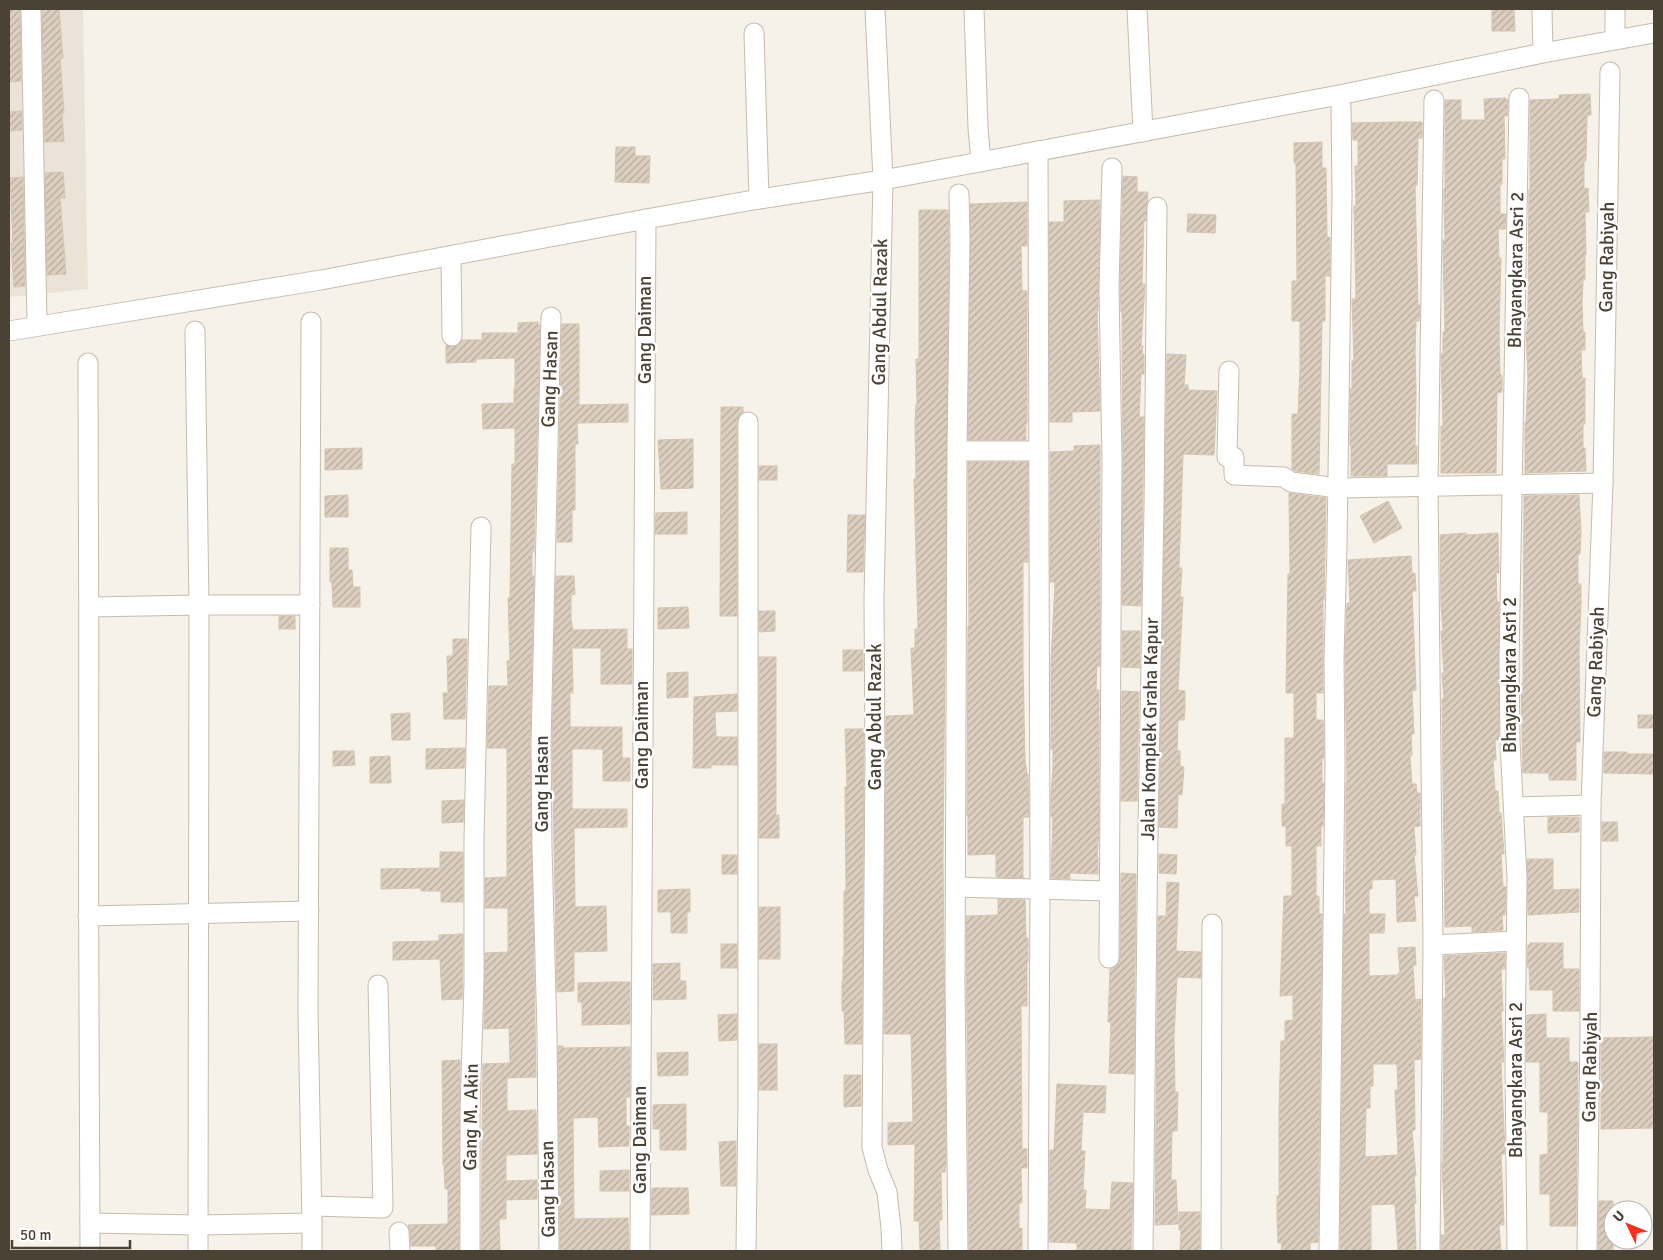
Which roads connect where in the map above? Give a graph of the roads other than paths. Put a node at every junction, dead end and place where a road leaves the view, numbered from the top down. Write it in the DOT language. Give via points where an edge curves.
graph roads {
  1 [pos="30,9"];
  2 [pos="875,9"];
  3 [pos="974,9"];
  4 [pos="1137,9"];
  5 [pos="1542,9"];
  6 [pos="1615,9"];
  7 [pos="754,33"];
  8 [pos="1654,33"];
  9 [pos="1615,40"];
  10 [pos="1543,53"];
  11 [pos="1610,72"];
  12 [pos="1519,98"];
  13 [pos="1434,100"];
  14 [pos="1341,106"];
  15 [pos="1143,132"];
  16 [pos="1038,151"];
  17 [pos="981,162"];
  18 [pos="1112,168"];
  19 [pos="883,180"];
  20 [pos="959,194"];
  21 [pos="759,199"];
  22 [pos="1157,207"];
  23 [pos="646,219"];
  24 [pos="451,256"];
  25 [pos="551,317"];
  26 [pos="311,322"];
  27 [pos="37,325"];
  28 [pos="9,331"];
  29 [pos="195,331"];
  30 [pos="452,336"];
  31 [pos="88,363"];
  32 [pos="1229,371"];
  33 [pos="748,422"];
  34 [pos="957,451"];
  35 [pos="1038,451"];
  36 [pos="1603,483"];
  37 [pos="1512,484"];
  38 [pos="1428,487"];
  39 [pos="1338,488"];
  40 [pos="481,527"];
  41 [pos="199,605"];
  42 [pos="90,606"];
  43 [pos="310,606"];
  44 [pos="1591,805"];
  45 [pos="1514,808"];
  46 [pos="956,887"];
  47 [pos="1040,888"];
  48 [pos="1108,891"];
  49 [pos="309,911"];
  50 [pos="199,913"];
  51 [pos="88,916"];
  52 [pos="1212,924"];
  53 [pos="1516,941"];
  54 [pos="1433,945"];
  55 [pos="1109,958"];
  56 [pos="378,986"];
  57 [pos="312,1215"];
  58 [pos="90,1223"];
  59 [pos="198,1225"];
  60 [pos="399,1232"];
  61 [pos="90,1251"];
  62 [pos="198,1251"];
  63 [pos="312,1251"];
  64 [pos="400,1251"];
  65 [pos="470,1251"];
  66 [pos="548,1251"];
  67 [pos="640,1251"];
  68 [pos="746,1251"];
  69 [pos="892,1251"];
  70 [pos="958,1251"];
  71 [pos="1038,1251"];
  72 [pos="1143,1251"];
  73 [pos="1211,1251"];
  74 [pos="1328,1251"];
  75 [pos="1430,1251"];
  76 [pos="1517,1251"];
  77 [pos="1587,1251"];
  1 -- 27 [label="street"];
  2 -- 19 [label="street, Gang Abdul Razak"];
  3 -- 17 [label="street"];
  4 -- 15 [label="street"];
  5 -- 10 [label="street"];
  6 -- 9 [label="street"];
  7 -- 21 [label="street"];
  8 -- 9 [label="street"];
  9 -- 10 [label="street"];
  10 -- 15 [label="street"];
  11 -- 36 [label="street, Gang Rabiyah"];
  12 -- 37 [label="street, Bhayangkara Asri 2"];
  13 -- 38 [label="street"];
  14 -- 39 [label="street"];
  15 -- 16 [label="street"];
  16 -- 17 [label="street"];
  16 -- 35 [label="street"];
  17 -- 19 [label="street"];
  18 -- 48 [label="street"];
  19 -- 21 [label="street"];
  19 -- 69 [label="street, Gang Abdul Razak" via="874,599 872,1147 887,1192"];
  20 -- 34 [label="street"];
  21 -- 23 [label="street"];
  22 -- 72 [label="street, Jalan Komplek Graha Kapur"];
  23 -- 24 [label="street"];
  23 -- 67 [label="street, Gang Daiman"];
  24 -- 27 [label="street"];
  24 -- 30 [label="street"];
  25 -- 66 [label="street, Gang Hasan" via="541,744"];
  26 -- 43 [label="street"];
  27 -- 28 [label="street"];
  29 -- 41 [label="street"];
  31 -- 42 [label="street"];
  32 -- 39 [label="street" via="1227,457 1234,457 1234,475 1284,477 1291,482"];
  33 -- 68 [label="street"];
  34 -- 35 [label="street"];
  34 -- 46 [label="street"];
  35 -- 47 [label="street"];
  36 -- 37 [label="street"];
  36 -- 44 [label="street, Gang Rabiyah"];
  37 -- 38 [label="street"];
  37 -- 45 [label="street, Bhayangkara Asri 2" via="1509,673"];
  38 -- 39 [label="street"];
  38 -- 54 [label="street"];
  39 -- 74 [label="street"];
  40 -- 65 [label="street, Gang M. Akin"];
  41 -- 42 [label="street"];
  41 -- 43 [label="street"];
  41 -- 50 [label="street"];
  42 -- 51 [label="street"];
  43 -- 49 [label="street"];
  44 -- 45 [label="street"];
  44 -- 77 [label="street, Gang Rabiyah"];
  45 -- 53 [label="street, Bhayangkara Asri 2"];
  46 -- 47 [label="street"];
  46 -- 70 [label="street"];
  47 -- 48 [label="street"];
  47 -- 71 [label="street"];
  48 -- 55 [label="street"];
  49 -- 50 [label="street"];
  49 -- 57 [label="street"];
  50 -- 51 [label="street"];
  50 -- 59 [label="street"];
  51 -- 58 [label="street"];
  52 -- 73 [label="street"];
  53 -- 54 [label="street"];
  53 -- 76 [label="street, Bhayangkara Asri 2"];
  54 -- 75 [label="street"];
  56 -- 57 [label="street" via="384,1208"];
  57 -- 59 [label="street"];
  57 -- 63 [label="street"];
  58 -- 59 [label="street"];
  58 -- 61 [label="street"];
  59 -- 62 [label="street"];
  60 -- 64 [label="street"];
}
